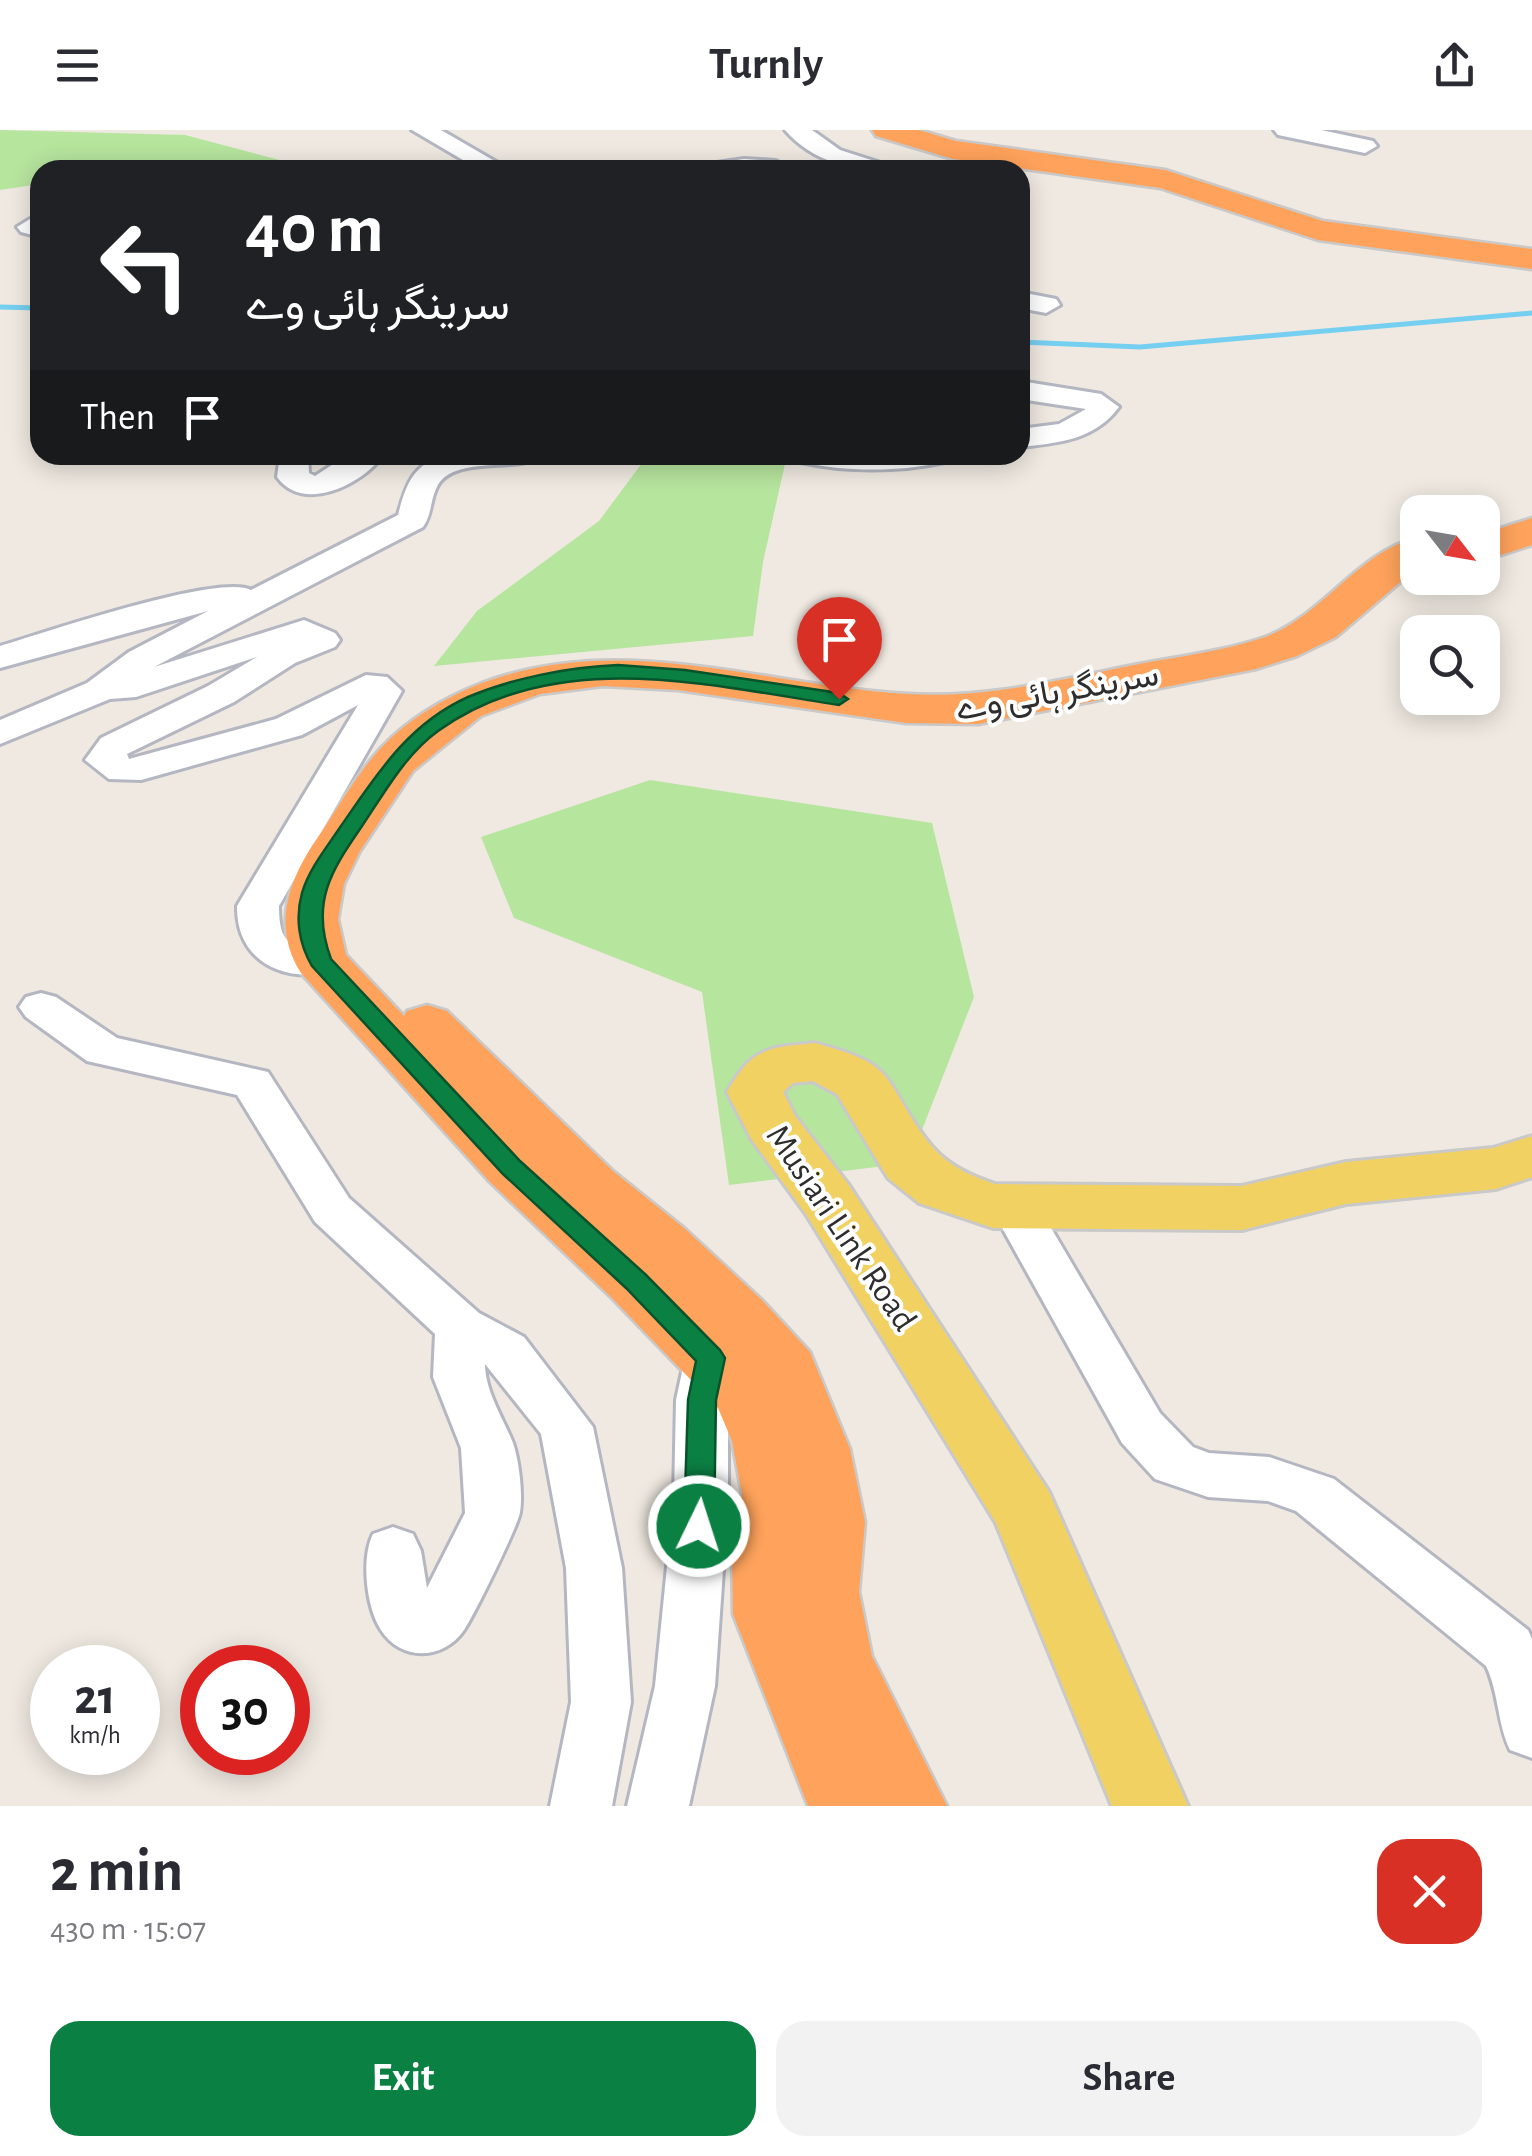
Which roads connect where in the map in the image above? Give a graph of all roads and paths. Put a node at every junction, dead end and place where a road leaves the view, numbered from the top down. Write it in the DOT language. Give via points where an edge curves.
graph roads {
  1 [pos="424,130"];
  2 [pos="797,130"];
  3 [pos="887,130"];
  4 [pos="920,130"];
  5 [pos="1286,130"];
  6 [pos="1364,146"];
  7 [pos="480,160"];
  8 [pos="847,160"];
  9 [pos="1030,160"];
  10 [pos="1030,160"];
  11 [pos="1532,250"];
  12 [pos="1532,259"];
  13 [pos="1030,391"];
  14 [pos="1030,437"];
  15 [pos="294,465"];
  16 [pos="353,465"];
  17 [pos="446,465"];
  18 [pos="1532,512"];
  19 [pos="1500,522"];
  20 [pos="1532,531"];
  21 [pos="1500,542"];
  22 [pos="1400,561"];
  23 [pos="274,594"];
  24 [pos="1400,595"];
  25 [pos="0,658"];
  26 [pos="108,687"];
  27 [pos="0,733"];
  28 [pos="320,961"];
  29 [pos="41,1007"];
  30 [pos="1532,1156"];
  31 [pos="1014,1206"];
  32 [pos="460,1327"];
  33 [pos="711,1358"];
  34 [pos="394,1551"];
  35 [pos="1530,1731"];
  36 [pos="582,1806"];
  37 [pos="658,1806"];
  38 [pos="848,1806"];
  39 [pos="907,1806"];
  40 [pos="1150,1806"];
  1 -- 7 [label="street"];
  2 -- 8 [label="street"];
  3 -- 10 [label="highway" via="954,150"];
  4 -- 11 [label="highway" via="991,148 1188,174 1327,222"];
  5 -- 6 [label="street"];
  9 -- 12 [label="highway" via="1166,178 1318,230"];
  13 -- 14 [label="street" via="1104,407 1074,430"];
  15 -- 16 [label="street" via="293,477 311,486"];
  17 -- 23 [label="street" via="420,485 412,520"];
  18 -- 19 [label="highway"];
  20 -- 21 [label="highway"];
  22 -- 28 [label="highway, سرینگر ہائی وے" via="1367,581 1320,628 1288,645 978,710 935,712 618,670 519,685 473,702 399,756 329,859 313,892 309,931"];
  23 -- 25 [label="street" via="176,606"];
  23 -- 26 [label="street" via="134,665"];
  24 -- 39 [label="highway, سرینگر ہائی وے" via="1351,638 1308,659 1112,707 1010,724 886,724 664,690 591,687 520,701 442,747 352,872 346,926 362,960 590,1187 740,1318 786,1371 815,1449 829,1522 822,1592 835,1659"];
  26 -- 27 [label="street"];
  26 -- 28 [label="street" via="123,689 304,630 323,640 114,746 104,760 122,771 289,727 366,686 384,691 258,906 262,938 276,956 302,964"];
  28 -- 33 [label="highway" via="512,1168"];
  29 -- 32 [label="street" via="103,1050 252,1083 332,1210"];
  30 -- 31 [label="main road, Musiari Link Road" via="1476,1171 1346,1184 1242,1208"];
  31 -- 35 [label="street" via="1141,1428 1174,1463 1208,1475 1269,1479 1315,1496 1507,1648 1523,1681"];
  31 -- 40 [label="main road, Musiari Link Road" via="940,1188 909,1163 858,1081 834,1068 783,1065 766,1074 755,1092 1024,1512"];
  32 -- 34 [label="street" via="459,1377 488,1448 492,1513 443,1615 423,1631 403,1616"];
  32 -- 36 [label="street" via="506,1352 566,1427 594,1568 601,1702"];
  33 -- 37 [label="street" via="702,1400 685,1686"];
  33 -- 38 [label="highway" via="744,1392 768,1440 776,1494 770,1614"];
}
